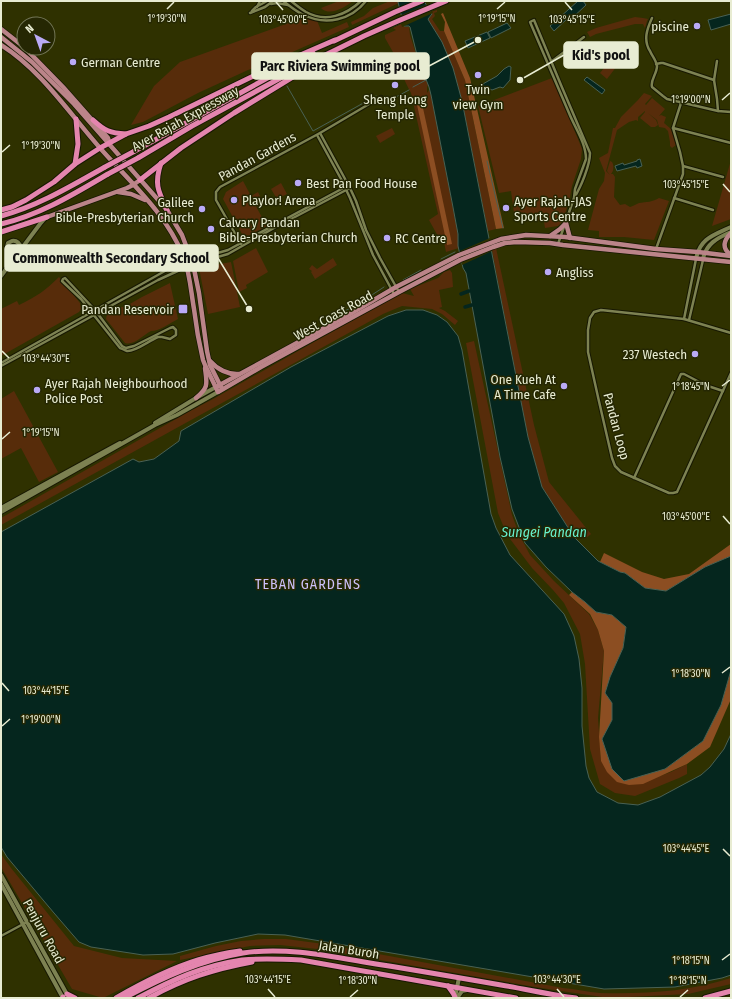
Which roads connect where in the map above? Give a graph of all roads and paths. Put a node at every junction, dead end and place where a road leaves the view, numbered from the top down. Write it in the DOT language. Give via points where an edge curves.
graph roads {
  1 [pos="260,1"];
  2 [pos="267,1"];
  3 [pos="273,1"];
  4 [pos="283,1"];
  5 [pos="291,1"];
  6 [pos="361,1"];
  7 [pos="366,1"];
  8 [pos="422,1"];
  9 [pos="446,1"];
  10 [pos="270,4"];
  11 [pos="290,6"];
  12 [pos="256,7"];
  13 [pos="652,18"];
  14 [pos="1,29"];
  15 [pos="1,37"];
  16 [pos="584,37"];
  17 [pos="542,38"];
  18 [pos="538,39"];
  19 [pos="335,40"];
  20 [pos="16,41"];
  21 [pos="8,43"];
  22 [pos="3,46"];
  23 [pos="29,56"];
  24 [pos="33,56"];
  25 [pos="717,61"];
  26 [pos="32,62"];
  27 [pos="312,62"];
  28 [pos="550,63"];
  29 [pos="656,64"];
  30 [pos="714,80"];
  31 [pos="381,97"];
  32 [pos="681,103"];
  33 [pos="718,111"];
  34 [pos="731,112"];
  35 [pos="76,119"];
  36 [pos="93,120"];
  37 [pos="674,128"];
  38 [pos="320,133"];
  39 [pos="128,134"];
  40 [pos="317,135"];
  41 [pos="109,143"];
  42 [pos="731,143"];
  43 [pos="100,148"];
  44 [pos="162,162"];
  45 [pos="75,164"];
  46 [pos="683,166"];
  47 [pos="724,177"];
  48 [pos="341,179"];
  49 [pos="140,180"];
  50 [pos="133,185"];
  51 [pos="349,187"];
  52 [pos="346,189"];
  53 [pos="116,192"];
  54 [pos="339,193"];
  55 [pos="350,198"];
  56 [pos="674,198"];
  57 [pos="150,202"];
  58 [pos="1,210"];
  59 [pos="167,210"];
  60 [pos="713,210"];
  61 [pos="1,216"];
  62 [pos="47,217"];
  63 [pos="566,223"];
  64 [pos="1,224"];
  65 [pos="731,227"];
  66 [pos="1,232"];
  67 [pos="731,232"];
  68 [pos="550,236"];
  69 [pos="561,237"];
  70 [pos="570,238"];
  71 [pos="493,244"];
  72 [pos="558,244"];
  73 [pos="242,245"];
  74 [pos="22,249"];
  75 [pos="656,249"];
  76 [pos="180,250"];
  77 [pos="698,252"];
  78 [pos="704,253"];
  79 [pos="731,255"];
  80 [pos="460,258"];
  81 [pos="696,259"];
  82 [pos="703,259"];
  83 [pos="192,262"];
  84 [pos="731,262"];
  85 [pos="186,264"];
  86 [pos="172,267"];
  87 [pos="7,269"];
  88 [pos="1,276"];
  89 [pos="394,288"];
  90 [pos="397,293"];
  91 [pos="95,310"];
  92 [pos="92,312"];
  93 [pos="96,314"];
  94 [pos="684,319"];
  95 [pos="689,320"];
  96 [pos="731,333"];
  97 [pos="208,358"];
  98 [pos="1,363"];
  99 [pos="205,365"];
  100 [pos="1,366"];
  101 [pos="241,373"];
  102 [pos="731,374"];
  103 [pos="219,389"];
  104 [pos="723,391"];
  105 [pos="196,398"];
  106 [pos="634,478"];
  107 [pos="1,508"];
  108 [pos="1,512"];
  109 [pos="1,875"];
  110 [pos="1,884"];
  111 [pos="25,923"];
  112 [pos="1,936"];
  113 [pos="269,951"];
  114 [pos="270,959"];
  115 [pos="194,969"];
  116 [pos="459,978"];
  117 [pos="447,986"];
  118 [pos="456,987"];
  119 [pos="467,990"];
  120 [pos="731,991"];
  121 [pos="65,997"];
  122 [pos="75,998"];
  123 [pos="116,998"];
  124 [pos="124,998"];
  125 [pos="138,998"];
  126 [pos="149,998"];
  127 [pos="455,998"];
  128 [pos="516,998"];
  129 [pos="576,998"];
  130 [pos="705,998"];
  1 -- 12 [label="street"];
  2 -- 12 [label="street"];
  3 -- 10 [label="street"];
  4 -- 11 [label="street"];
  5 -- 6 [label="street" via="306,12 321,17 340,15 350,11"];
  7 -- 11 [label="street" via="353,13 342,19 330,21 310,18"];
  8 -- 19 [label="highway, Ayer Rajah Expressway"];
  9 -- 27 [label="highway, Ayer Rajah Expressway"];
  10 -- 11 [label="street"];
  10 -- 12 [label="street" via="250,13"];
  13 -- 29 [label="street" via="646,41"];
  14 -- 20 [label="main road"];
  15 -- 21 [label="main road"];
  16 -- 28 [label="street"];
  17 -- 18 [label="street"];
  17 -- 18 [label="street" via="534,20 530,22"];
  17 -- 28 [label="street"];
  18 -- 28 [label="street"];
  19 -- 39 [label="highway"];
  19 -- 61 [label="highway, Ayer Rajah Expressway, bridge" via="60,193 28,208"];
  21 -- 22 [label="main road" via="7,47"];
  21 -- 26 [label="main road"];
  22 -- 35 [label="main road" via="45,83"];
  23 -- 26 [label="main road"];
  24 -- 36 [label="main road"];
  25 -- 30 [label="street"];
  26 -- 41 [label="main road"];
  27 -- 44 [label="highway" via="307,68"];
  27 -- 64 [label="highway, Ayer Rajah Expressway, bridge" via="63,200 30,216"];
  28 -- 63 [label="street" via="574,126 585,147 586,159"];
  29 -- 30 [label="street" via="663,63"];
  29 -- 32 [label="street" via="652,87 665,98"];
  30 -- 33 [label="street"];
  31 -- 38 [label="street, Pandan Gardens"];
  32 -- 33 [label="street"];
  32 -- 37 [label="street"];
  33 -- 34 [label="street"];
  35 -- 43 [label="main road"];
  35 -- 45 [label="highway" via="78,144"];
  36 -- 39 [label="highway" via="112,133"];
  36 -- 41 [label="main road" via="108,138"];
  37 -- 42 [label="street"];
  37 -- 46 [label="street"];
  38 -- 40 [label="street, Pandan Gardens"];
  38 -- 51 [label="street"];
  39 -- 41 [label="highway"];
  40 -- 48 [label="street"];
  40 -- 73 [label="street, Pandan Gardens" via="217,190 216,200"];
  41 -- 43 [label="highway"];
  41 -- 49 [label="main road"];
  43 -- 45 [label="highway"];
  43 -- 50 [label="main road"];
  44 -- 49 [label="highway"];
  44 -- 59 [label="highway" via="158,188"];
  45 -- 58 [label="highway" via="54,182 26,200"];
  46 -- 47 [label="street"];
  46 -- 56 [label="street" via="683,174"];
  48 -- 52 [label="street"];
  48 -- 54 [label="street"];
  49 -- 50 [label="main road"];
  49 -- 59 [label="main road"];
  50 -- 53 [label="main road"];
  50 -- 57 [label="main road"];
  51 -- 52 [label="street"];
  51 -- 89 [label="street"];
  52 -- 54 [label="street"];
  52 -- 55 [label="street"];
  53 -- 57 [label="main road" via="131,194"];
  53 -- 62 [label="main road"];
  54 -- 55 [label="street"];
  54 -- 73 [label="street"];
  55 -- 89 [label="street" via="380,269"];
  56 -- 60 [label="street"];
  56 -- 75 [label="street"];
  57 -- 76 [label="main road" via="168,227"];
  59 -- 83 [label="main road" via="182,234"];
  62 -- 66 [label="highway"];
  62 -- 74 [label="main road"];
  63 -- 68 [label="main road"];
  63 -- 69 [label="street"];
  63 -- 70 [label="main road"];
  65 -- 77 [label="main road" via="707,239"];
  67 -- 78 [label="main road" via="714,241"];
  67 -- 79 [label="main road" via="724,244"];
  68 -- 69 [label="main road, West Coast Road"];
  68 -- 71 [label="main road, West Coast Road" via="526,235 507,238"];
  69 -- 70 [label="main road, West Coast Road"];
  69 -- 72 [label="street"];
  70 -- 75 [label="main road, West Coast Road"];
  71 -- 72 [label="main road, West Coast Road"];
  71 -- 80 [label="main road, West Coast Road"];
  72 -- 81 [label="main road, West Coast Road"];
  73 -- 83 [label="street" via="228,254"];
  73 -- 83 [label="street" via="195,257"];
  74 -- 87 [label="main road"];
  74 -- 87 [label="main road" via="16,241 8,243"];
  75 -- 77 [label="main road, West Coast Road"];
  76 -- 85 [label="main road"];
  76 -- 86 [label="main road"];
  77 -- 78 [label="main road, West Coast Road"];
  77 -- 81 [label="main road"];
  78 -- 79 [label="main road, West Coast Road"];
  78 -- 82 [label="main road"];
  80 -- 89 [label="main road, West Coast Road"];
  80 -- 90 [label="main road, West Coast Road"];
  81 -- 82 [label="main road, West Coast Road"];
  81 -- 94 [label="street"];
  82 -- 84 [label="main road, West Coast Road"];
  82 -- 95 [label="street"];
  83 -- 85 [label="street"];
  83 -- 85 [label="street"];
  83 -- 97 [label="main road"];
  85 -- 86 [label="street"];
  85 -- 93 [label="street"];
  85 -- 99 [label="main road"];
  86 -- 91 [label="street"];
  87 -- 88 [label="main road"];
  89 -- 90 [label="street"];
  89 -- 101 [label="main road, West Coast Road"];
  90 -- 103 [label="main road, West Coast Road"];
  91 -- 92 [label="street"];
  91 -- 92 [label="street" via="65,278 63,279 62,281"];
  91 -- 93 [label="street"];
  92 -- 93 [label="street"];
  92 -- 98 [label="street"];
  93 -- 93 [label="street" via="126,348 173,327 177,332 170,339 158,338 128,351 120,348"];
  93 -- 100 [label="street"];
  94 -- 95 [label="street, Pandan Loop"];
  94 -- 106 [label="street, Pandan Loop" via="601,310 594,312 590,318 588,352 612,458 615,466"];
  95 -- 96 [label="street, Pandan Loop"];
  97 -- 101 [label="main road" via="223,371"];
  97 -- 103 [label="main road"];
  99 -- 103 [label="main road"];
  99 -- 105 [label="main road" via="206,388"];
  101 -- 103 [label="main road, West Coast Road"];
  102 -- 104 [label="street, Pandan Loop"];
  103 -- 105 [label="main road, West Coast Road"];
  103 -- 108 [label="main road, West Coast Road"];
  104 -- 106 [label="street, Pandan Loop" via="677,492 669,493"];
  104 -- 106 [label="street" via="681,374"];
  105 -- 107 [label="main road, West Coast Road"];
  109 -- 111 [label="main road, Penjuru Road"];
  110 -- 111 [label="main road, Penjuru Road"];
  111 -- 112 [label="street"];
  111 -- 121 [label="main road, Penjuru Road"];
  113 -- 115 [label="highway, Jalan Buroh" via="243,953 215,960"];
  113 -- 116 [label="highway, Jalan Buroh" via="341,958"];
  113 -- 123 [label="highway" via="243,950 198,960 165,972"];
  114 -- 115 [label="highway, Jalan Buroh" via="244,960"];
  114 -- 117 [label="highway, Jalan Buroh" via="301,960"];
  114 -- 126 [label="highway" via="209,972"];
  115 -- 124 [label="highway, Jalan Buroh" via="166,977"];
  115 -- 125 [label="highway, Jalan Buroh"];
  116 -- 118 [label="main road"];
  116 -- 129 [label="highway, Jalan Buroh"];
  117 -- 118 [label="highway, Jalan Buroh"];
  117 -- 127 [label="highway"];
  118 -- 119 [label="highway, Jalan Buroh"];
  118 -- 127 [label="main road"];
  119 -- 127 [label="main road"];
  119 -- 128 [label="highway, Jalan Buroh"];
  120 -- 130 [label="highway"];
  121 -- 122 [label="highway"];
}
